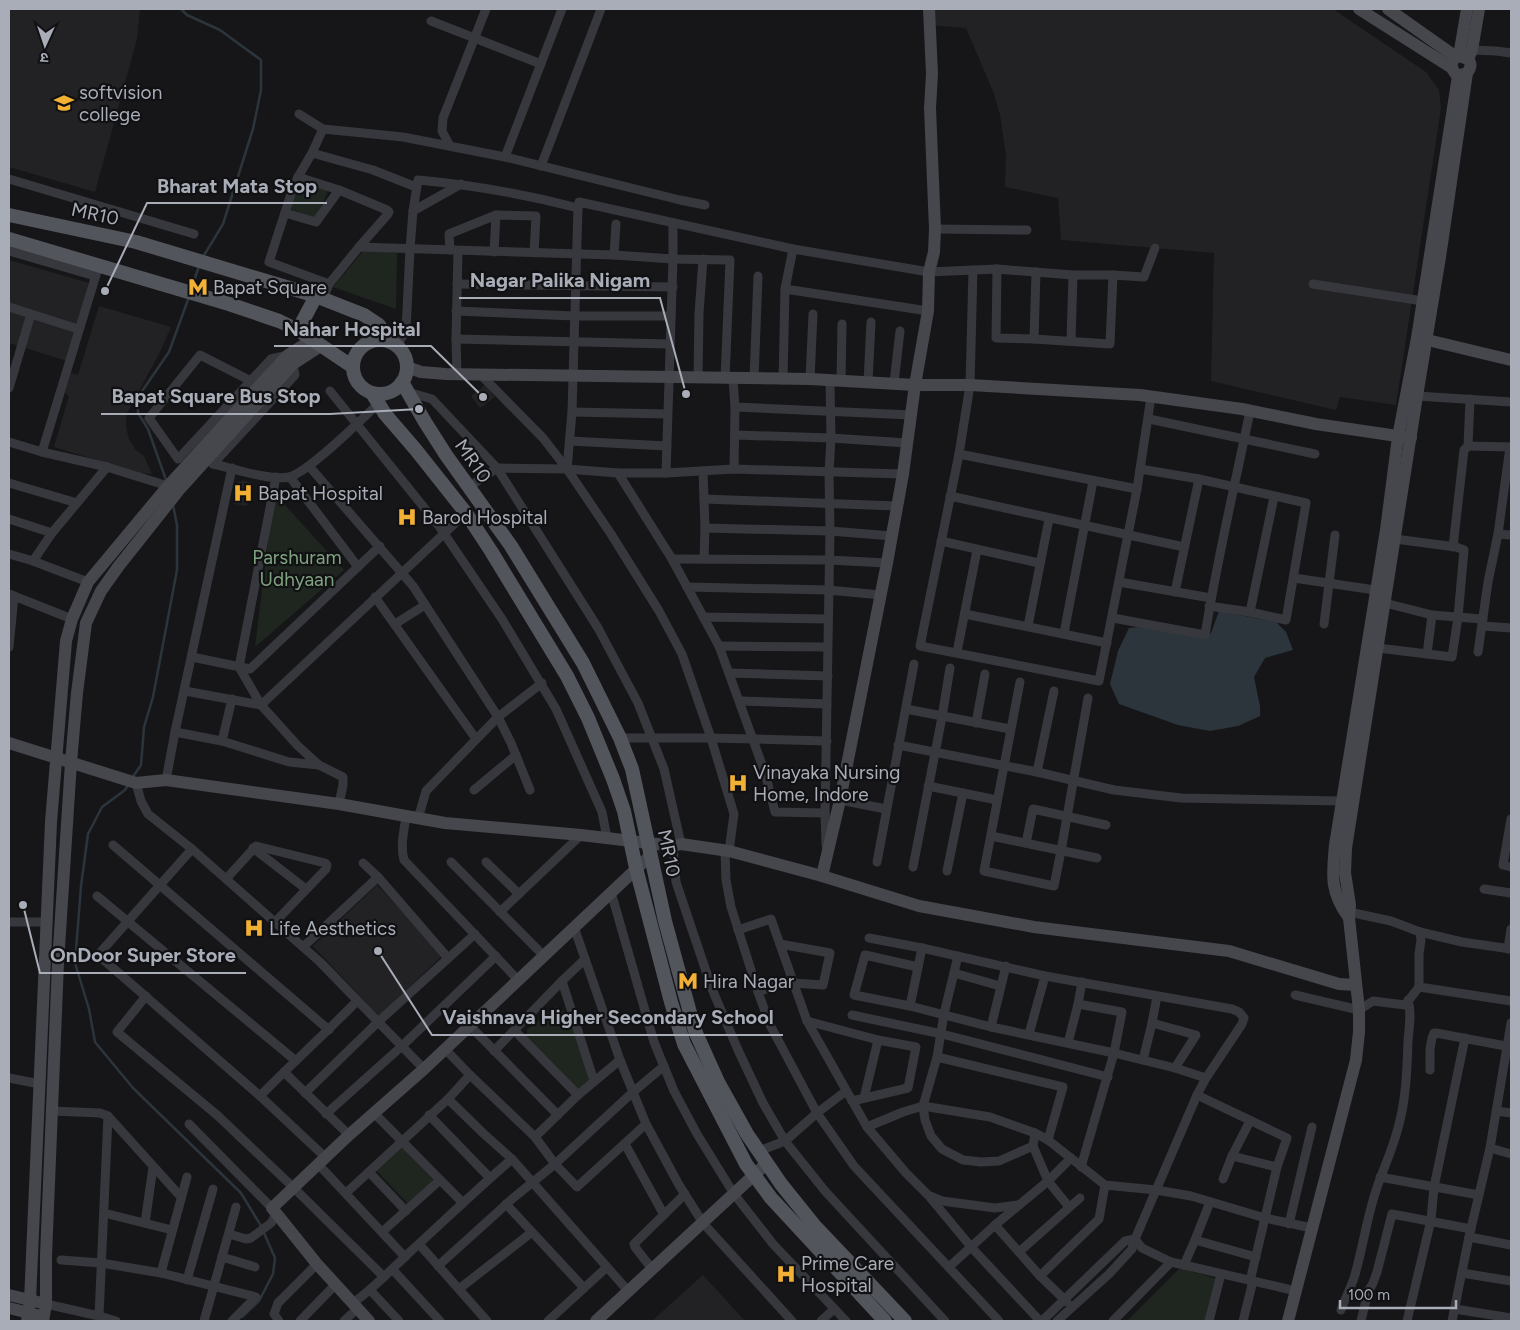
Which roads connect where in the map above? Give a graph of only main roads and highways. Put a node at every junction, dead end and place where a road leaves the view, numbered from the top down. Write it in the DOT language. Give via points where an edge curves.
graph roads {
  1 [pos="9,215"];
  2 [pos="9,239"];
  3 [pos="320,298"];
  4 [pos="298,330"];
  5 [pos="394,344"];
  6 [pos="353,367"];
  7 [pos="405,387"];
  8 [pos="376,398"];
  9 [pos="885,1321"];
  10 [pos="905,1321"];
  1 -- 3 [label="main road, MR10" via="136,242"];
  2 -- 4 [label="main road" via="97,270 185,291"];
  3 -- 4 [label="main road"];
  3 -- 5 [label="main road, MR10" via="364,315 379,325"];
  4 -- 6 [label="main road"];
  5 -- 6 [label="main road" via="376,340 362,347 357,352"];
  5 -- 7 [label="main road" via="406,360"];
  6 -- 8 [label="main road" via="359,384"];
  7 -- 8 [label="main road"];
  7 -- 10 [label="main road, MR10" via="424,422 511,546 583,663 620,738 632,769 665,921 695,1031 718,1082 747,1134 781,1184 814,1225"];
  8 -- 9 [label="main road, MR10" via="466,513 567,676 588,718 624,811 636,868 684,1044 723,1123 746,1164 771,1198"];
}
